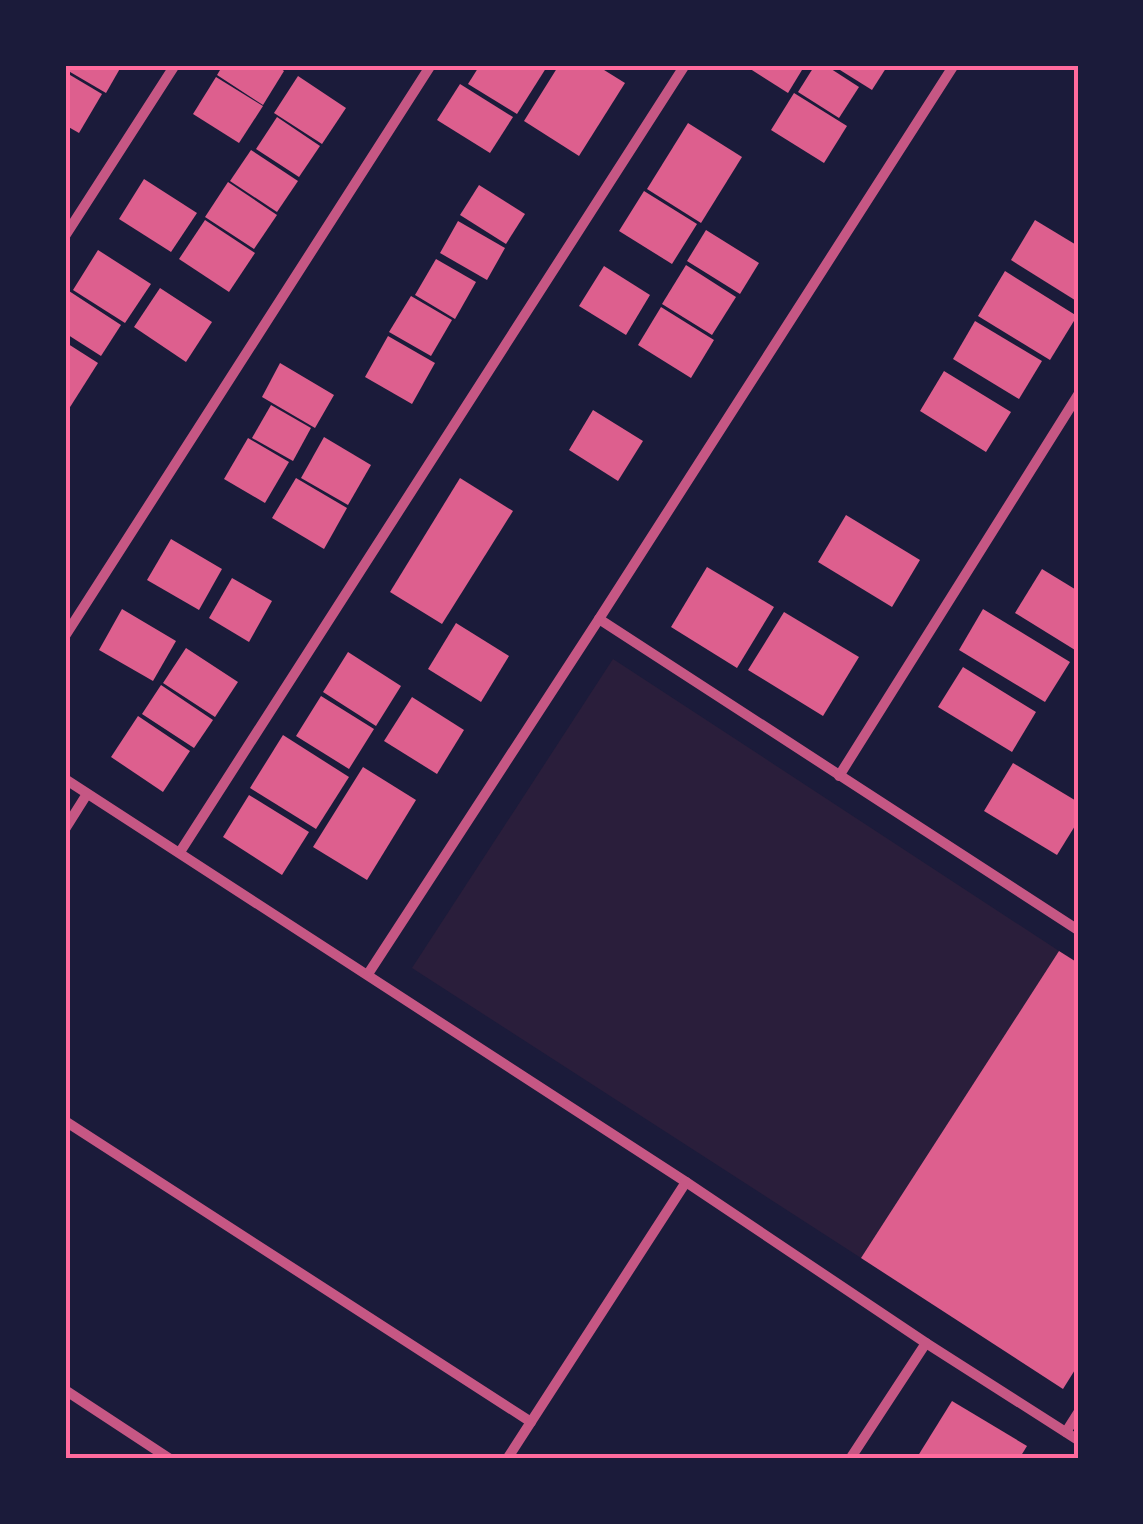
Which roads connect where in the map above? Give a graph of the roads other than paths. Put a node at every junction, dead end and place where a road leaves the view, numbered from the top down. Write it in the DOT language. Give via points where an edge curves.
graph roads {
  1 [pos="175,65"];
  2 [pos="431,65"];
  3 [pos="685,65"];
  4 [pos="954,65"];
  5 [pos="65,236"];
  6 [pos="1078,395"];
  7 [pos="599,620"];
  8 [pos="65,636"];
  9 [pos="839,776"];
  10 [pos="65,780"];
  11 [pos="87,794"];
  12 [pos="65,829"];
  13 [pos="180,852"];
  14 [pos="1078,913"];
  15 [pos="1074,928"];
  16 [pos="368,974"];
  17 [pos="65,1121"];
  18 [pos="686,1182"];
  19 [pos="926,1343"];
  20 [pos="65,1390"];
  21 [pos="1078,1413"];
  22 [pos="531,1422"];
  23 [pos="1066,1432"];
  24 [pos="1078,1440"];
  25 [pos="170,1459"];
  26 [pos="508,1459"];
  27 [pos="850,1459"];
  1 -- 5 [label="street"];
  2 -- 8 [label="street"];
  3 -- 13 [label="street"];
  4 -- 7 [label="street"];
  6 -- 9 [label="street"];
  7 -- 9 [label="street"];
  7 -- 16 [label="street"];
  9 -- 15 [label="street"];
  10 -- 11 [label="street"];
  11 -- 12 [label="street"];
  11 -- 13 [label="street"];
  13 -- 16 [label="street"];
  14 -- 15 [label="street"];
  16 -- 18 [label="street"];
  17 -- 22 [label="street"];
  18 -- 19 [label="street"];
  18 -- 22 [label="street"];
  19 -- 23 [label="street"];
  19 -- 27 [label="street"];
  20 -- 25 [label="street"];
  21 -- 23 [label="street"];
  22 -- 26 [label="street"];
  23 -- 24 [label="street"];
}
